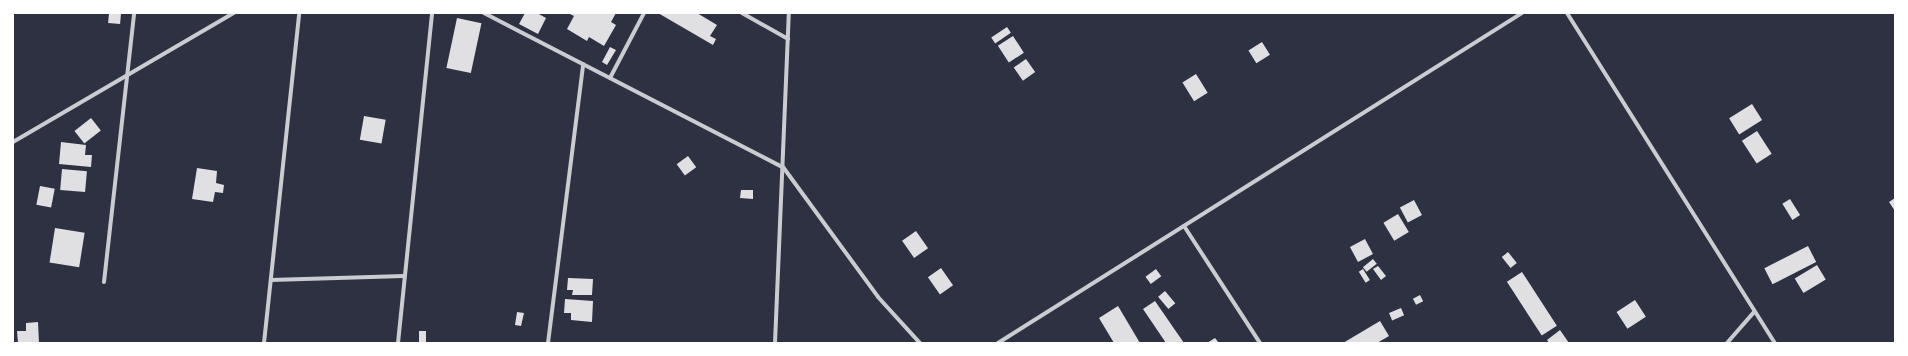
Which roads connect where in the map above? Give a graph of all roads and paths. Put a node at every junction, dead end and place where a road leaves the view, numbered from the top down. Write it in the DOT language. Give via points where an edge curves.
graph roads {
  1 [pos="134,13"];
  2 [pos="234,13"];
  3 [pos="300,13"];
  4 [pos="432,13"];
  5 [pos="484,13"];
  6 [pos="644,13"];
  7 [pos="742,13"];
  8 [pos="789,13"];
  9 [pos="1522,13"];
  10 [pos="1567,13"];
  11 [pos="788,40"];
  12 [pos="583,64"];
  13 [pos="128,75"];
  14 [pos="610,78"];
  15 [pos="13,142"];
  16 [pos="783,167"];
  17 [pos="1184,226"];
  18 [pos="404,276"];
  19 [pos="271,280"];
  20 [pos="104,282"];
  21 [pos="1754,312"];
  22 [pos="264,343"];
  23 [pos="398,343"];
  24 [pos="548,343"];
  25 [pos="776,343"];
  26 [pos="920,343"];
  27 [pos="998,343"];
  28 [pos="1260,343"];
  29 [pos="1727,343"];
  30 [pos="1775,343"];
  1 -- 13 [label="street"];
  2 -- 13 [label="street"];
  3 -- 19 [label="street"];
  4 -- 18 [label="street"];
  5 -- 12 [label="street"];
  6 -- 14 [label="street"];
  7 -- 11 [label="street"];
  8 -- 11 [label="street"];
  9 -- 17 [label="street"];
  10 -- 21 [label="street"];
  11 -- 16 [label="street"];
  12 -- 14 [label="street"];
  12 -- 24 [label="street"];
  13 -- 15 [label="street"];
  13 -- 20 [label="street"];
  14 -- 16 [label="street"];
  16 -- 25 [label="street"];
  16 -- 26 [label="street" via="878,297"];
  17 -- 27 [label="street"];
  17 -- 28 [label="street"];
  18 -- 19 [label="street"];
  18 -- 23 [label="street"];
  19 -- 22 [label="street"];
  21 -- 29 [label="street"];
  21 -- 30 [label="street"];
}
